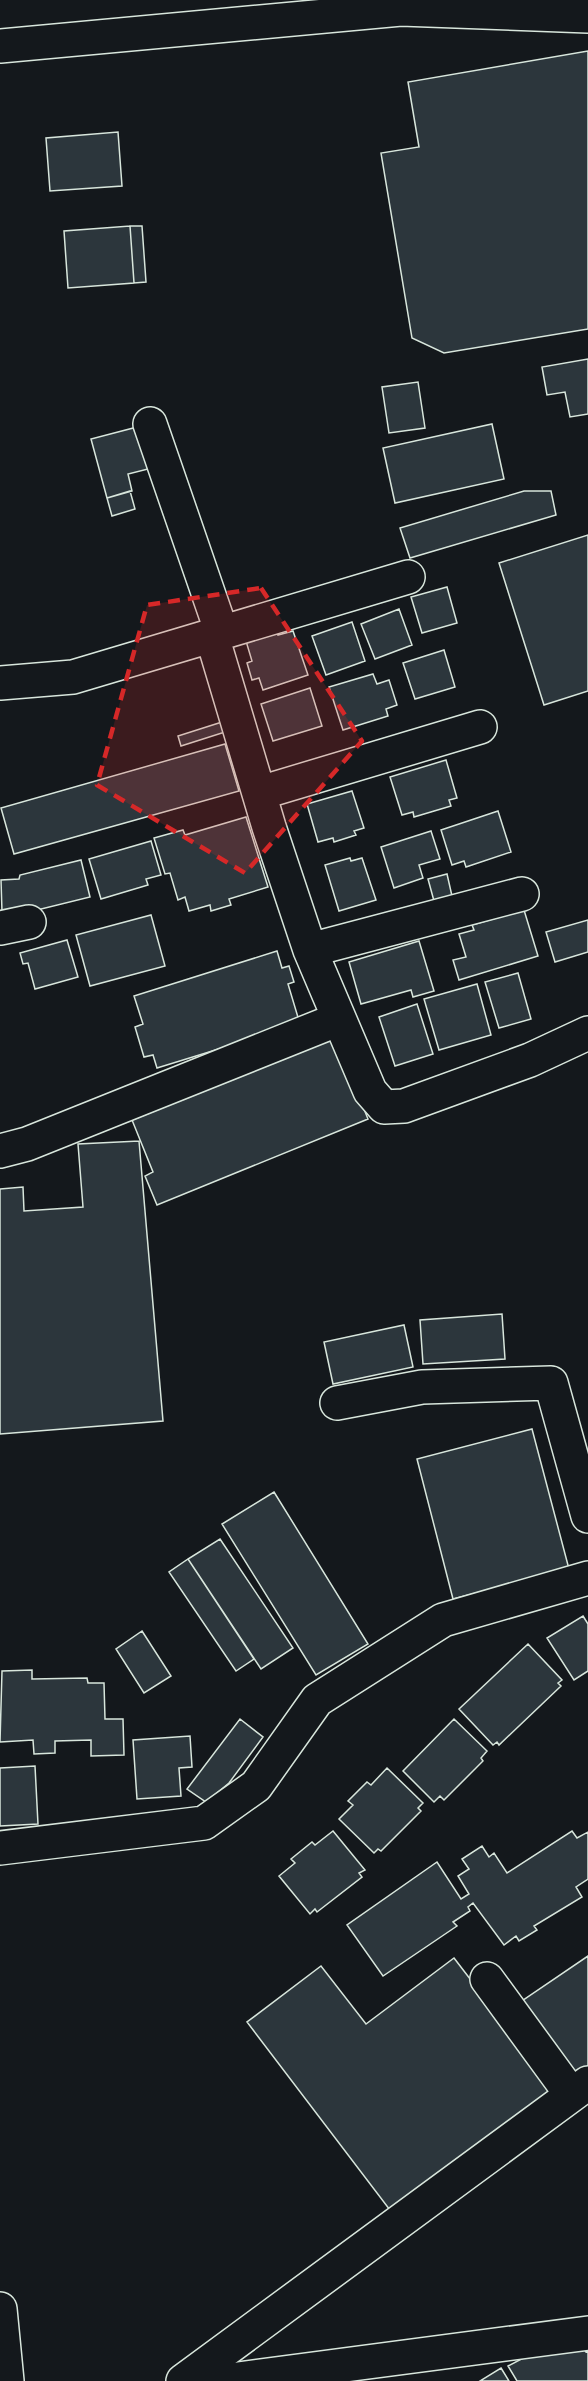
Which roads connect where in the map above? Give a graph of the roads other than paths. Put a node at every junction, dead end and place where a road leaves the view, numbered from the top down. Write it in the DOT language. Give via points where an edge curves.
graph roads {
  1 [pos="588,16"];
  2 [pos="0,46"];
  3 [pos="150,424"];
  4 [pos="408,577"];
  5 [pos="217,634"];
  6 [pos="0,683"];
  7 [pos="480,727"];
  8 [pos="260,793"];
  9 [pos="522,894"];
  10 [pos="310,950"];
  11 [pos="339,1019"];
  12 [pos="588,1033"];
  13 [pos="0,1151"];
  14 [pos="337,1403"];
  15 [pos="588,1516"];
  16 [pos="588,1578"];
  17 [pos="0,1848"];
  18 [pos="487,1979"];
  19 [pos="580,2088"];
  20 [pos="0,2309"];
  21 [pos="588,2333"];
  22 [pos="6,2381"];
  23 [pos="183,2381"];
  24 [pos="223,2381"];
  1 -- 2 [label="street" via="401,9"];
  3 -- 5 [label="street"];
  4 -- 5 [label="street"];
  5 -- 6 [label="street" via="73,677"];
  5 -- 8 [label="street"];
  7 -- 8 [label="street"];
  8 -- 10 [label="street"];
  9 -- 10 [label="street"];
  10 -- 11 [label="street"];
  11 -- 12 [label="street" via="370,1091 384,1107 404,1106 530,1060"];
  11 -- 13 [label="street" via="27,1144"];
  14 -- 15 [label="street" via="422,1387 551,1383"];
  16 -- 17 [label="street" via="443,1620 318,1701 256,1786 204,1823"];
  18 -- 19 [label="street"];
  19 -- 23 [label="street"];
  20 -- 22 [label="street"];
  21 -- 24 [label="street"];
}
